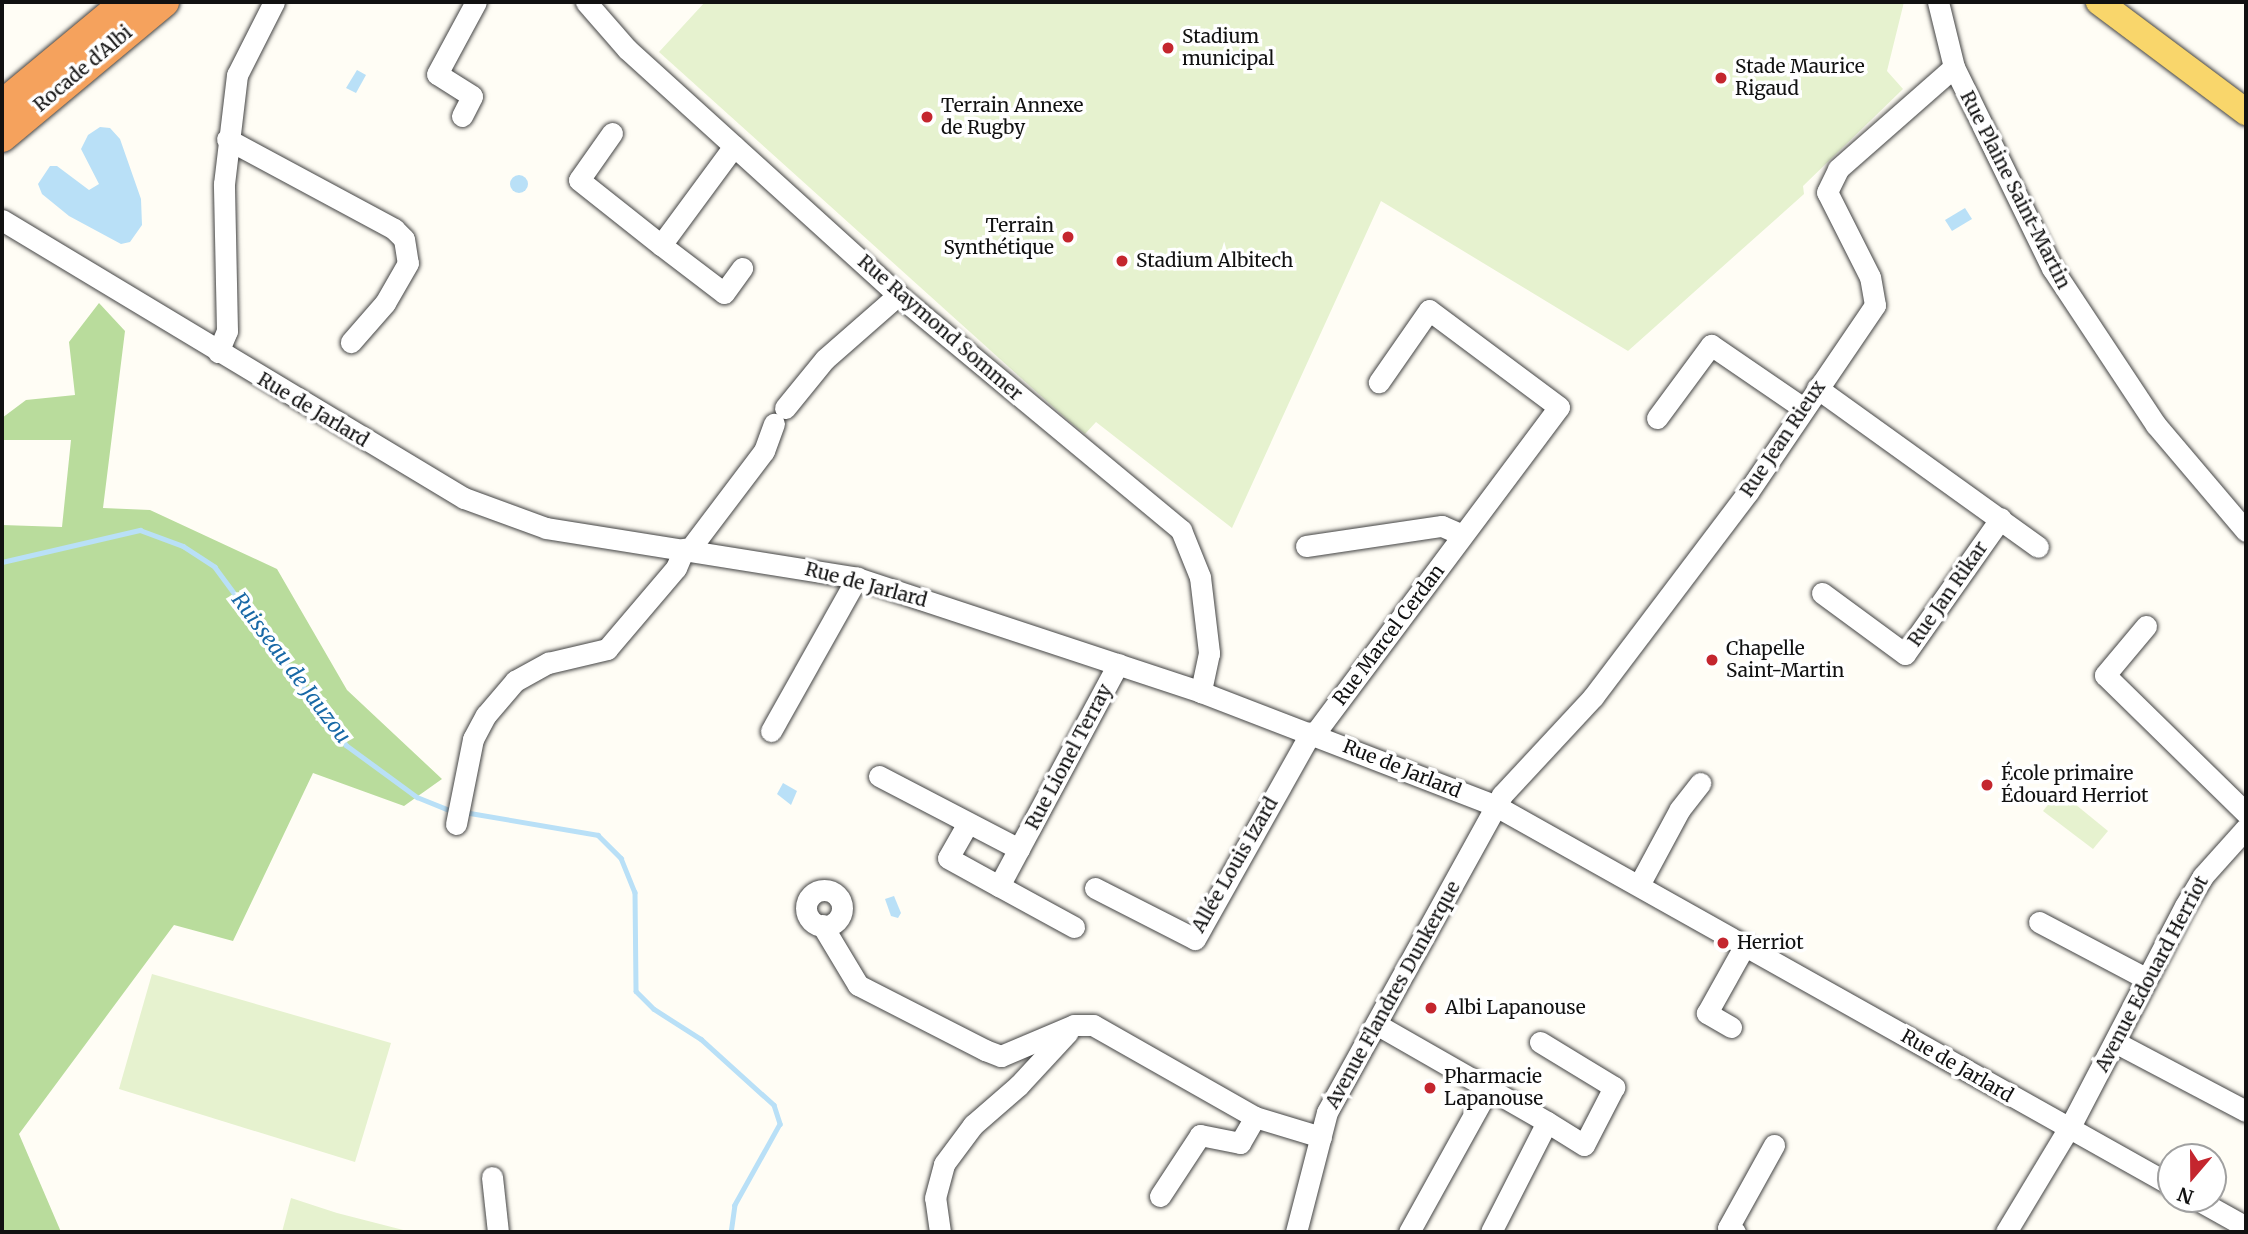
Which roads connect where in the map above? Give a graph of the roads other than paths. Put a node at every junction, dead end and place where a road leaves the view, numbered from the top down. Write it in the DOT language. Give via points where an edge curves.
graph roads {
  1 [pos="126,2"];
  2 [pos="164,2"];
  3 [pos="274,2"];
  4 [pos="476,2"];
  5 [pos="586,2"];
  6 [pos="1938,2"];
  7 [pos="2099,2"];
  8 [pos="1954,67"];
  9 [pos="2,105"];
  10 [pos="2246,112"];
  11 [pos="462,116"];
  12 [pos="612,134"];
  13 [pos="2,137"];
  14 [pos="227,139"];
  15 [pos="734,146"];
  16 [pos="2,220"];
  17 [pos="661,245"];
  18 [pos="742,268"];
  19 [pos="898,295"];
  20 [pos="351,342"];
  21 [pos="218,352"];
  22 [pos="1379,382"];
  23 [pos="1817,388"];
  24 [pos="1803,408"];
  25 [pos="1657,418"];
  26 [pos="2001,518"];
  27 [pos="2246,531"];
  28 [pos="1462,535"];
  29 [pos="1306,546"];
  30 [pos="2038,547"];
  31 [pos="686,550"];
  32 [pos="857,578"];
  33 [pos="1822,593"];
  34 [pos="2146,625"];
  35 [pos="1118,664"];
  36 [pos="1201,692"];
  37 [pos="771,731"];
  38 [pos="1312,732"];
  39 [pos="879,776"];
  40 [pos="1700,783"];
  41 [pos="1496,806"];
  42 [pos="2246,813"];
  43 [pos="968,823"];
  44 [pos="456,824"];
  45 [pos="2246,828"];
  46 [pos="1019,849"];
  47 [pos="1639,885"];
  48 [pos="999,886"];
  49 [pos="1095,888"];
  50 [pos="2039,922"];
  51 [pos="822,925"];
  52 [pos="1074,928"];
  53 [pos="1745,944"];
  54 [pos="2147,979"];
  55 [pos="1376,1024"];
  56 [pos="1074,1025"];
  57 [pos="1731,1027"];
  58 [pos="1540,1042"];
  59 [pos="2115,1042"];
  60 [pos="1490,1086"];
  61 [pos="2246,1111"];
  62 [pos="1255,1117"];
  63 [pos="1547,1122"];
  64 [pos="2069,1129"];
  65 [pos="1321,1137"];
  66 [pos="1774,1145"];
  67 [pos="492,1177"];
  68 [pos="2157,1177"];
  69 [pos="1160,1196"];
  70 [pos="2221,1213"];
  71 [pos="2246,1227"];
  72 [pos="498,1232"];
  73 [pos="940,1232"];
  74 [pos="1296,1232"];
  75 [pos="1409,1232"];
  76 [pos="1491,1232"];
  77 [pos="1735,1232"];
  78 [pos="2006,1232"];
  1 -- 9 [label="highway, Rocade d'Albi"];
  2 -- 13 [label="highway, Rocade d'Albi"];
  3 -- 14 [label="street" via="237,75"];
  4 -- 11 [label="street" via="437,74 472,96"];
  5 -- 15 [label="street, Rue Raymond Sommer" via="627,49"];
  6 -- 8 [label="street, Rue Plaine Saint-Martin"];
  7 -- 10 [label="main road"];
  8 -- 23 [label="street, Rue Jean Rieux" via="1838,169 1827,192 1870,277 1874,305"];
  8 -- 27 [label="street, Rue Plaine Saint-Martin" via="2052,268 2101,348 2156,425"];
  12 -- 17 [label="street" via="579,180"];
  14 -- 20 [label="street" via="394,229 404,239 408,263 385,303"];
  14 -- 21 [label="street" via="226,331"];
  15 -- 17 [label="street"];
  15 -- 19 [label="street, Rue Raymond Sommer"];
  16 -- 21 [label="street, Rue de Jarlard"];
  17 -- 18 [label="street" via="724,293"];
  19 -- 31 [label="street" via="825,359 780,416 764,451"];
  19 -- 36 [label="street, Rue Raymond Sommer" via="1181,530 1200,577 1208,642"];
  21 -- 31 [label="street, Rue de Jarlard" via="464,498 546,528"];
  22 -- 28 [label="street, Rue Marcel Cerdan" via="1429,310 1559,407"];
  23 -- 24 [label="street, Rue Jean Rieux"];
  23 -- 26 [label="street"];
  24 -- 25 [label="street" via="1711,345"];
  24 -- 41 [label="street, Rue Jean Rieux" via="1748,492 1593,697"];
  26 -- 30 [label="street"];
  26 -- 33 [label="street, Rue Jan Rikar" via="1905,653"];
  28 -- 29 [label="street" via="1441,526"];
  28 -- 38 [label="street, Rue Marcel Cerdan"];
  31 -- 32 [label="street, Rue de Jarlard"];
  31 -- 44 [label="street" via="607,649 548,663 515,681 486,715 472,739"];
  32 -- 35 [label="street, Rue de Jarlard"];
  32 -- 37 [label="street"];
  34 -- 42 [label="street" via="2105,675"];
  35 -- 36 [label="street, Rue de Jarlard"];
  35 -- 46 [label="street, Rue Lionel Terray"];
  36 -- 38 [label="street, Rue de Jarlard"];
  38 -- 41 [label="street, Rue de Jarlard"];
  38 -- 49 [label="street, Allée Louis Izard" via="1195,939"];
  39 -- 43 [label="street, Rue Lionel Terray"];
  40 -- 47 [label="street" via="1680,809"];
  41 -- 47 [label="street, Rue de Jarlard"];
  41 -- 55 [label="street, Avenue Flandres Dunkerque"];
  43 -- 46 [label="street, Rue Lionel Terray"];
  43 -- 48 [label="street" via="948,858"];
  45 -- 54 [label="street, Avenue Edouard Herriot" via="2203,876"];
  46 -- 48 [label="street, Rue Lionel Terray"];
  47 -- 53 [label="street, Rue de Jarlard"];
  48 -- 52 [label="street"];
  50 -- 54 [label="street"];
  51 -- 56 [label="street" via="858,985 985,1050 1001,1056"];
  53 -- 57 [label="street" via="1707,1013"];
  53 -- 64 [label="street, Rue de Jarlard"];
  54 -- 59 [label="street, Avenue Edouard Herriot"];
  55 -- 60 [label="street"];
  55 -- 65 [label="street, Avenue Flandres Dunkerque" via="1327,1112"];
  56 -- 62 [label="street" via="1093,1025"];
  56 -- 73 [label="street" via="1019,1085 973,1125 944,1164 935,1198"];
  58 -- 63 [label="street" via="1614,1087 1584,1145"];
  59 -- 61 [label="street"];
  59 -- 64 [label="street, Avenue Edouard Herriot"];
  60 -- 63 [label="street"];
  60 -- 75 [label="street"];
  62 -- 65 [label="street"];
  62 -- 69 [label="street" via="1240,1143 1200,1135"];
  63 -- 76 [label="street"];
  64 -- 68 [label="street, Rue de Jarlard"];
  64 -- 78 [label="street, Avenue Edouard Herriot"];
  65 -- 74 [label="street, Avenue Flandres Dunkerque"];
  66 -- 77 [label="street" via="1728,1228"];
  67 -- 72 [label="street"];
  70 -- 71 [label="street"];
}
